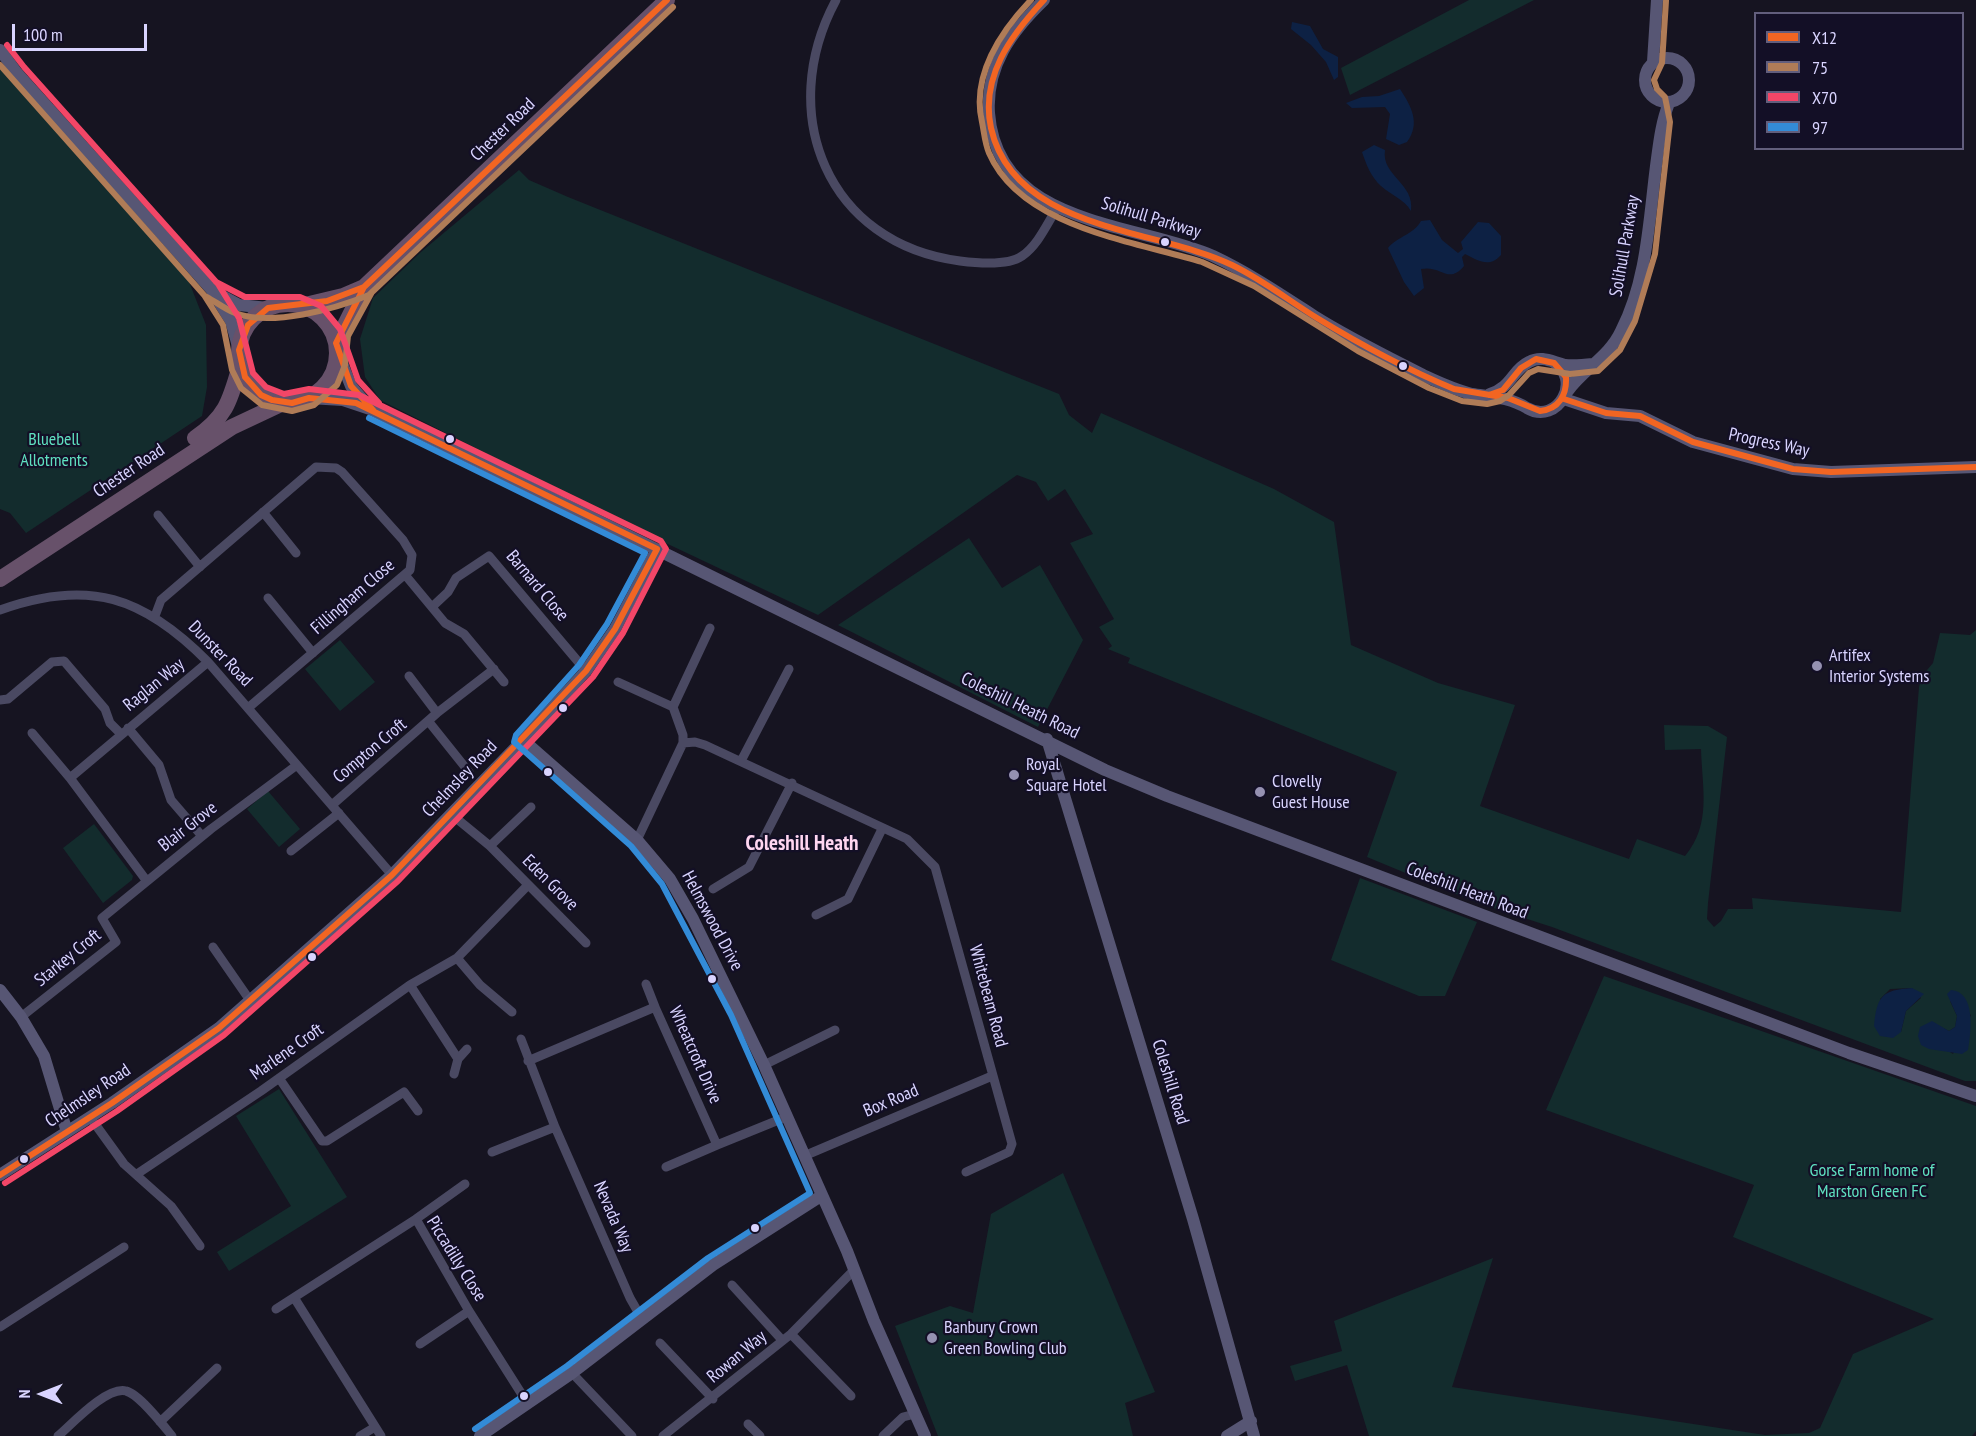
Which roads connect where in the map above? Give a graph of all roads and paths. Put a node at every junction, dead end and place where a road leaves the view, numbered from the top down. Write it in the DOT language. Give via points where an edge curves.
graph roads {
  1 [pos="667,0"];
  2 [pos="836,0"];
  3 [pos="1044,0"];
  4 [pos="1657,0"];
  5 [pos="1656,37"];
  6 [pos="0,50"];
  7 [pos="1672,58"];
  8 [pos="1653,62"];
  9 [pos="1663,101"];
  10 [pos="1057,208"];
  11 [pos="364,287"];
  12 [pos="211,289"];
  13 [pos="301,306"];
  14 [pos="268,308"];
  15 [pos="337,347"];
  16 [pos="240,358"];
  17 [pos="1552,361"];
  18 [pos="1594,363"];
  19 [pos="1518,372"];
  20 [pos="1489,394"];
  21 [pos="1565,395"];
  22 [pos="309,398"];
  23 [pos="284,403"];
  24 [pos="1521,403"];
  25 [pos="373,410"];
  26 [pos="1976,467"];
  27 [pos="263,512"];
  28 [pos="158,515"];
  29 [pos="657,549"];
  30 [pos="296,553"];
  31 [pos="200,567"];
  32 [pos="0,570"];
  33 [pos="406,576"];
  34 [pos="0,579"];
  35 [pos="268,598"];
  36 [pos="432,607"];
  37 [pos="0,610"];
  38 [pos="155,616"];
  39 [pos="710,628"];
  40 [pos="313,653"];
  41 [pos="208,662"];
  42 [pos="494,669"];
  43 [pos="789,669"];
  44 [pos="586,671"];
  45 [pos="409,676"];
  46 [pos="504,681"];
  47 [pos="618,682"];
  48 [pos="0,700"];
  49 [pos="673,707"];
  50 [pos="248,708"];
  51 [pos="437,713"];
  52 [pos="429,722"];
  53 [pos="125,731"];
  54 [pos="32,734"];
  55 [pos="1047,739"];
  56 [pos="523,740"];
  57 [pos="682,743"];
  58 [pos="741,761"];
  59 [pos="297,765"];
  60 [pos="469,772"];
  61 [pos="70,778"];
  62 [pos="792,783"];
  63 [pos="332,805"];
  64 [pos="531,807"];
  65 [pos="339,813"];
  66 [pos="451,814"];
  67 [pos="882,829"];
  68 [pos="202,836"];
  69 [pos="637,840"];
  70 [pos="490,846"];
  71 [pos="291,851"];
  72 [pos="392,874"];
  73 [pos="146,880"];
  74 [pos="528,885"];
  75 [pos="713,889"];
  76 [pos="816,915"];
  77 [pos="102,918"];
  78 [pos="586,943"];
  79 [pos="213,947"];
  80 [pos="457,958"];
  81 [pos="646,984"];
  82 [pos="410,985"];
  83 [pos="0,991"];
  84 [pos="249,999"];
  85 [pos="655,1007"];
  86 [pos="512,1012"];
  87 [pos="21,1017"];
  88 [pos="835,1030"];
  89 [pos="521,1039"];
  90 [pos="467,1049"];
  91 [pos="458,1059"];
  92 [pos="528,1061"];
  93 [pos="764,1065"];
  94 [pos="454,1074"];
  95 [pos="992,1076"];
  96 [pos="279,1078"];
  97 [pos="1976,1096"];
  98 [pos="418,1111"];
  99 [pos="90,1117"];
  100 [pos="786,1117"];
  101 [pos="555,1127"];
  102 [pos="67,1132"];
  103 [pos="717,1145"];
  104 [pos="492,1152"];
  105 [pos="804,1156"];
  106 [pos="666,1167"];
  107 [pos="966,1172"];
  108 [pos="138,1174"];
  109 [pos="0,1175"];
  110 [pos="465,1184"];
  111 [pos="821,1196"];
  112 [pos="416,1219"];
  113 [pos="200,1246"];
  114 [pos="124,1247"];
  115 [pos="854,1270"];
  116 [pos="732,1285"];
  117 [pos="295,1299"];
  118 [pos="276,1309"];
  119 [pos="469,1311"];
  120 [pos="642,1318"];
  121 [pos="0,1327"];
  122 [pos="791,1334"];
  123 [pos="782,1340"];
  124 [pos="660,1343"];
  125 [pos="420,1344"];
  126 [pos="218,1368"];
  127 [pos="572,1373"];
  128 [pos="851,1396"];
  129 [pos="713,1399"];
  130 [pos="528,1404"];
  131 [pos="915,1414"];
  132 [pos="1251,1420"];
  133 [pos="160,1422"];
  134 [pos="748,1424"];
  135 [pos="375,1427"];
  136 [pos="58,1436"];
  137 [pos="172,1436"];
  138 [pos="360,1436"];
  139 [pos="381,1436"];
  140 [pos="480,1436"];
  141 [pos="632,1436"];
  142 [pos="663,1436"];
  143 [pos="760,1436"];
  144 [pos="883,1436"];
  145 [pos="925,1436"];
  146 [pos="1227,1436"];
  147 [pos="1254,1436"];
  1 -- 11 [label="highway, Chester Road"];
  2 -- 10 [label="street" via="816,45 809,84 810,116 813,136 827,169 859,214 915,250 942,259 986,262 1022,256"];
  3 -- 10 [label="street, Solihull Parkway" via="1001,52 992,78 989,106 993,135 1004,160 1022,185"];
  4 -- 5 [label="street"];
  5 -- 7 [label="street"];
  5 -- 8 [label="street"];
  6 -- 12 [label="street"];
  7 -- 8 [label="street"];
  7 -- 9 [label="street" via="1684,65 1690,79 1680,99"];
  8 -- 9 [label="street" via="1645,81 1649,94"];
  9 -- 18 [label="street, Solihull Parkway" via="1649,224 1635,299 1615,344"];
  10 -- 20 [label="street, Solihull Parkway" via="1206,254 1258,278 1348,336 1424,375 1456,390"];
  11 -- 13 [label="highway, Chester Road"];
  11 -- 15 [label="highway, Chester Road"];
  12 -- 14 [label="street" via="239,305"];
  12 -- 16 [label="street" via="231,321"];
  13 -- 14 [label="highway"];
  13 -- 15 [label="highway" via="324,319"];
  14 -- 16 [label="highway" via="248,325"];
  15 -- 22 [label="highway" via="336,366 330,379"];
  15 -- 25 [label="street, Coleshill Heath Road" via="351,387"];
  16 -- 23 [label="highway" via="245,377 256,391"];
  16 -- 32 [label="highway, Chester Road" via="227,407 210,428"];
  17 -- 18 [label="street" via="1565,365"];
  17 -- 19 [label="street" via="1535,359"];
  17 -- 21 [label="street" via="1566,377"];
  18 -- 21 [label="street, Solihull Parkway"];
  19 -- 20 [label="street" via="1502,391"];
  19 -- 24 [label="street" via="1515,391"];
  20 -- 24 [label="street, Solihull Parkway"];
  21 -- 24 [label="street" via="1557,406 1541,411"];
  21 -- 26 [label="street, Progress Way" via="1606,413 1640,416 1693,442 1793,469 1832,472"];
  22 -- 23 [label="highway"];
  22 -- 25 [label="street, Coleshill Heath Road" via="344,400"];
  23 -- 34 [label="highway, Chester Road" via="232,427"];
  25 -- 29 [label="street, Coleshill Heath Road"];
  27 -- 30 [label="street"];
  27 -- 31 [label="street, Fillingham Close"];
  27 -- 33 [label="street, Fillingham Close" via="316,467 336,468 403,540 412,555"];
  28 -- 31 [label="street"];
  29 -- 44 [label="street, Chelmsley Road" via="615,629"];
  29 -- 55 [label="street, Coleshill Heath Road"];
  31 -- 38 [label="street, Fillingham Close" via="161,600"];
  33 -- 36 [label="street"];
  33 -- 40 [label="street, Fillingham Close"];
  35 -- 40 [label="street, Fillingham Close"];
  36 -- 42 [label="street" via="445,623 464,634"];
  36 -- 44 [label="street, Barnard Close" via="456,578 489,556"];
  37 -- 38 [label="street, Dunster Road" via="52,596 97,596"];
  38 -- 41 [label="street, Dunster Road" via="182,635"];
  39 -- 49 [label="street"];
  40 -- 50 [label="street, Fillingham Close"];
  41 -- 50 [label="street, Dunster Road"];
  41 -- 53 [label="street, Raglan Way"];
  42 -- 46 [label="street"];
  42 -- 51 [label="street, Compton Croft"];
  43 -- 58 [label="street"];
  44 -- 56 [label="street, Chelmsley Road"];
  45 -- 51 [label="street"];
  47 -- 49 [label="street"];
  48 -- 53 [label="street, Raglan Way" via="8,699 52,662 64,661 105,709 111,723"];
  49 -- 57 [label="street"];
  50 -- 59 [label="street, Dunster Road"];
  51 -- 52 [label="street, Compton Croft"];
  52 -- 60 [label="street, Compton Croft"];
  52 -- 63 [label="street, Compton Croft"];
  53 -- 61 [label="street, Raglan Way"];
  53 -- 68 [label="street" via="159,765 171,800"];
  54 -- 61 [label="street"];
  55 -- 97 [label="street, Coleshill Heath Road" via="1105,770 1248,828 1850,1053"];
  55 -- 132 [label="street, Coleshill Road"];
  56 -- 66 [label="street, Chelmsley Road"];
  56 -- 69 [label="street, Helmswood Drive"];
  57 -- 58 [label="street, Whitebeam Road" via="695,742"];
  57 -- 69 [label="street"];
  58 -- 62 [label="street, Whitebeam Road"];
  59 -- 63 [label="street, Dunster Road"];
  59 -- 68 [label="street, Blair Grove"];
  61 -- 73 [label="street"];
  62 -- 67 [label="street, Whitebeam Road"];
  62 -- 75 [label="street" via="749,867"];
  63 -- 65 [label="street, Dunster Road"];
  64 -- 70 [label="street"];
  65 -- 71 [label="street"];
  65 -- 72 [label="street, Dunster Road"];
  66 -- 70 [label="street, Eden Grove"];
  66 -- 72 [label="street, Chelmsley Road"];
  67 -- 76 [label="street" via="848,898"];
  67 -- 95 [label="street, Whitebeam Road" via="907,839 935,867"];
  68 -- 73 [label="street, Blair Grove"];
  69 -- 93 [label="street, Helmswood Drive" via="670,879"];
  70 -- 74 [label="street, Eden Grove"];
  72 -- 84 [label="street, Chelmsley Road"];
  73 -- 77 [label="street, Blair Grove"];
  74 -- 78 [label="street, Eden Grove"];
  74 -- 80 [label="street, Marlene Croft"];
  77 -- 87 [label="street, Starkey Croft" via="116,942"];
  79 -- 84 [label="street"];
  80 -- 82 [label="street, Marlene Croft"];
  80 -- 86 [label="street" via="480,985"];
  81 -- 85 [label="street"];
  82 -- 91 [label="street"];
  82 -- 96 [label="street, Marlene Croft"];
  83 -- 87 [label="street"];
  84 -- 99 [label="street, Chelmsley Road" via="219,1028"];
  85 -- 92 [label="street, Wheatcroft Drive"];
  85 -- 103 [label="street, Wheatcroft Drive"];
  87 -- 102 [label="street" via="44,1056"];
  88 -- 93 [label="street"];
  89 -- 92 [label="street, Nevada Way"];
  90 -- 91 [label="street"];
  91 -- 94 [label="street"];
  92 -- 101 [label="street, Nevada Way"];
  93 -- 100 [label="street, Helmswood Drive"];
  95 -- 105 [label="street, Box Road"];
  95 -- 107 [label="street, Whitebeam Road" via="1011,1147 1009,1152"];
  96 -- 98 [label="street" via="322,1141 401,1088"];
  96 -- 108 [label="street, Marlene Croft"];
  99 -- 102 [label="street, Chelmsley Road"];
  99 -- 108 [label="street" via="124,1164"];
  100 -- 103 [label="street"];
  100 -- 105 [label="street, Helmswood Drive"];
  101 -- 104 [label="street"];
  101 -- 120 [label="street, Nevada Way"];
  102 -- 109 [label="street, Chelmsley Road"];
  103 -- 106 [label="street"];
  105 -- 111 [label="street, Helmswood Drive"];
  108 -- 113 [label="street" via="171,1206"];
  110 -- 112 [label="street"];
  111 -- 115 [label="street, Helmswood Drive"];
  111 -- 120 [label="street" via="713,1264"];
  112 -- 117 [label="street, Piccadilly Close"];
  112 -- 119 [label="street, Piccadilly Close"];
  114 -- 121 [label="street"];
  115 -- 122 [label="street, Rowan Way"];
  115 -- 131 [label="street, Helmswood Drive"];
  116 -- 123 [label="street, Rowan Way"];
  117 -- 118 [label="street, Piccadilly Close"];
  117 -- 135 [label="street"];
  119 -- 125 [label="street"];
  119 -- 130 [label="street, Piccadilly Close"];
  120 -- 127 [label="street"];
  122 -- 123 [label="street, Rowan Way"];
  122 -- 128 [label="street, Rowan Way"];
  123 -- 129 [label="street, Rowan Way"];
  124 -- 129 [label="street, Rowan Way"];
  126 -- 133 [label="street"];
  127 -- 130 [label="street"];
  127 -- 141 [label="street"];
  129 -- 142 [label="street, Rowan Way"];
  130 -- 140 [label="street"];
  131 -- 144 [label="street" via="903,1417"];
  131 -- 145 [label="street, Helmswood Drive"];
  132 -- 146 [label="street"];
  132 -- 147 [label="street, Coleshill Road"];
  133 -- 136 [label="street" via="132,1393 116,1390"];
  133 -- 137 [label="street"];
  134 -- 143 [label="street"];
  135 -- 138 [label="street"];
  135 -- 139 [label="street"];
}
